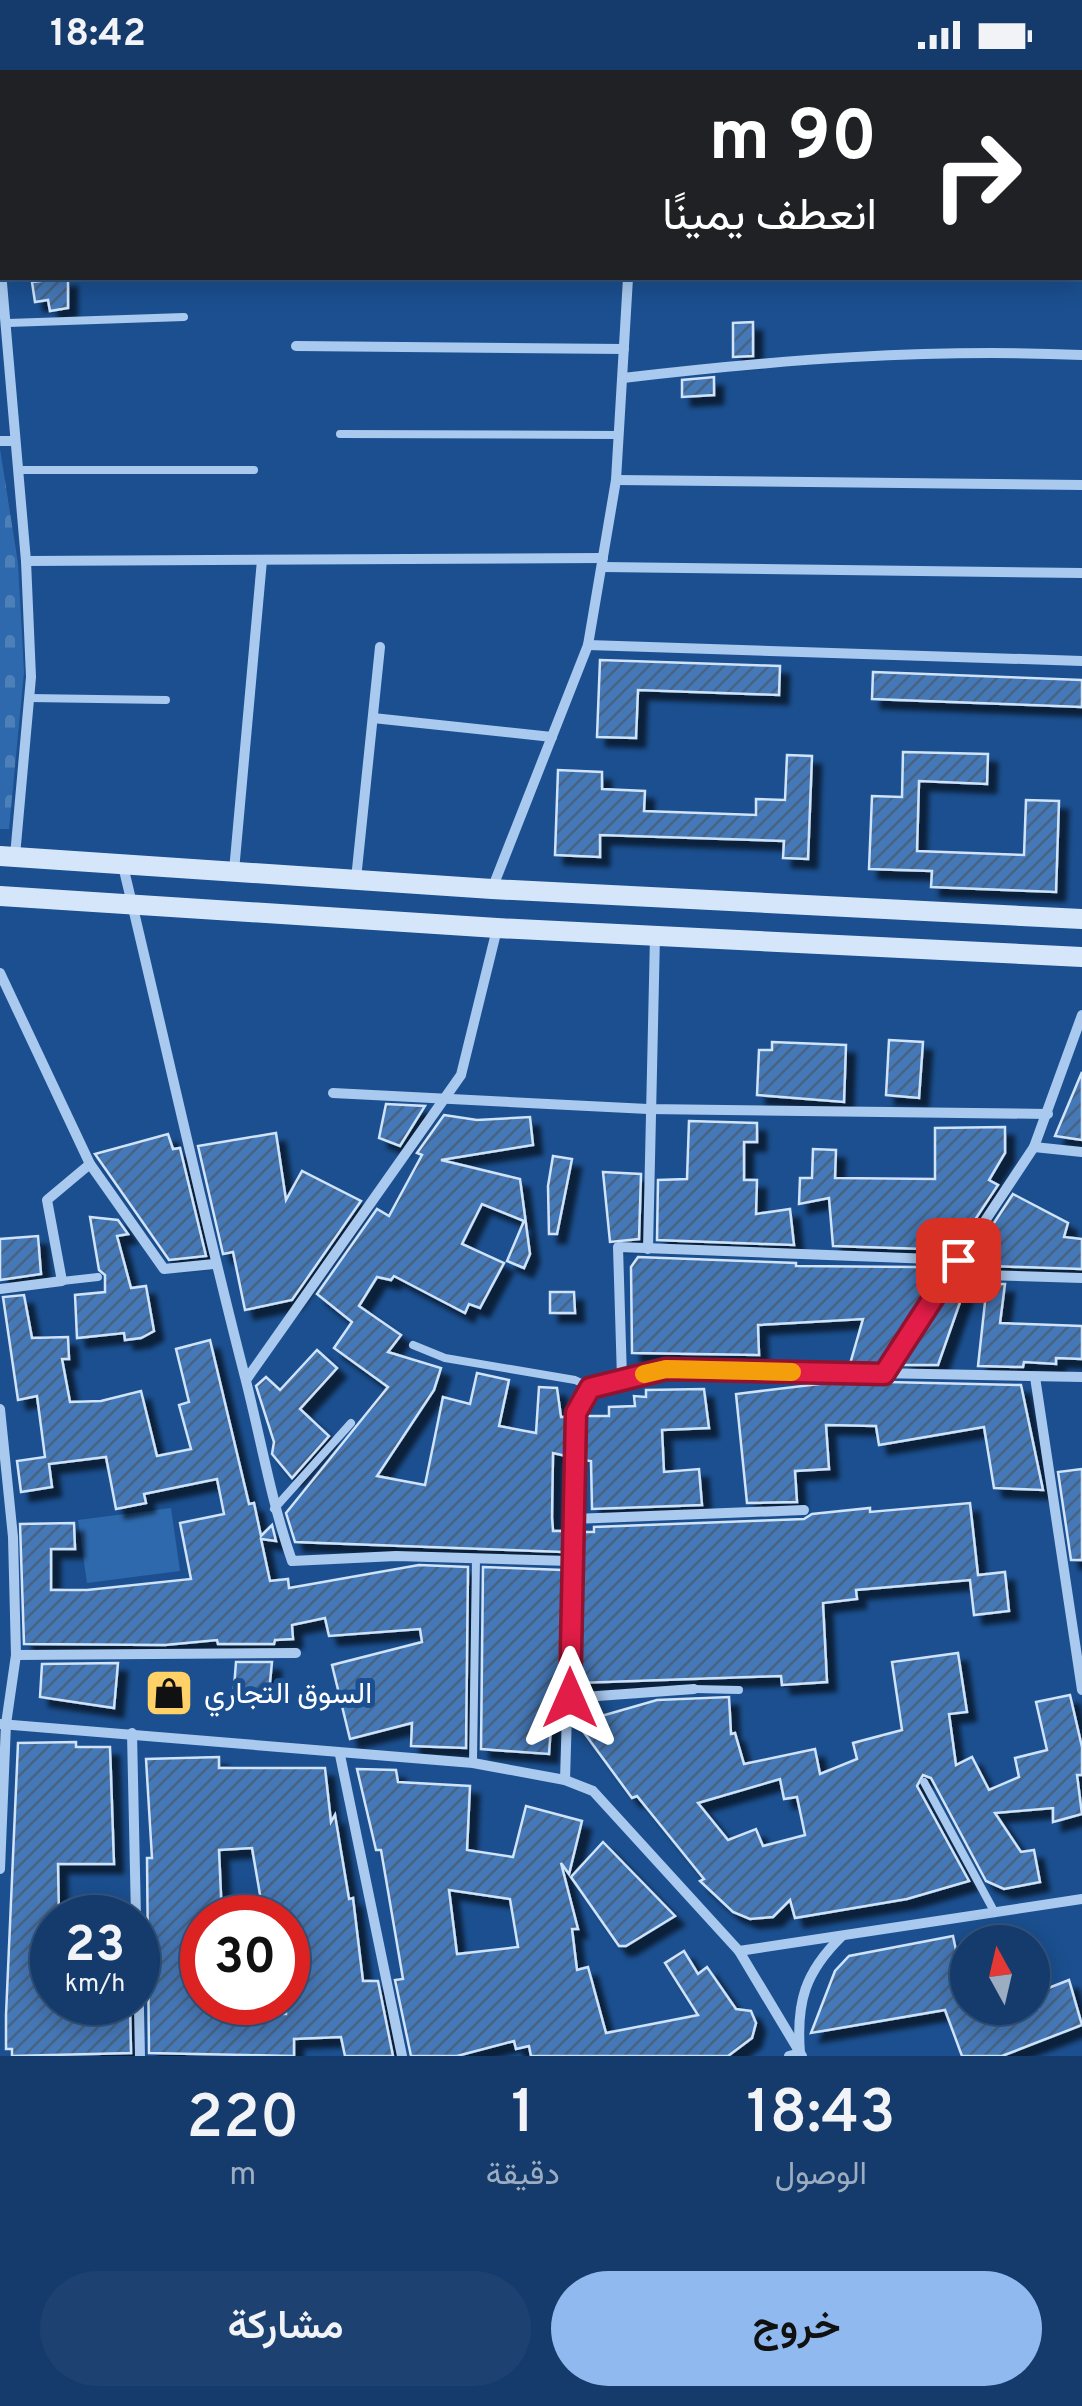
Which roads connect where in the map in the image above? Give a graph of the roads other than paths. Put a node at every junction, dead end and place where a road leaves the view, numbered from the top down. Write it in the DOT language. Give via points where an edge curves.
graph roads {
  1 [pos="628,280"];
  2 [pos="2,299"];
  3 [pos="184,317"];
  4 [pos="8,323"];
  5 [pos="296,346"];
  6 [pos="624,349"];
  7 [pos="1082,355"];
  8 [pos="623,378"];
  9 [pos="340,434"];
  10 [pos="619,435"];
  11 [pos="0,441"];
  12 [pos="15,441"];
  13 [pos="18,470"];
  14 [pos="254,470"];
  15 [pos="616,480"];
  16 [pos="1082,484"];
  17 [pos="262,560"];
  18 [pos="26,561"];
  19 [pos="603,562"];
  20 [pos="1082,573"];
  21 [pos="588,645"];
  22 [pos="380,647"];
  23 [pos="1082,660"];
  24 [pos="29,698"];
  25 [pos="166,700"];
  26 [pos="372,718"];
  27 [pos="552,737"];
  28 [pos="8,857"];
  29 [pos="123,864"];
  30 [pos="234,872"];
  31 [pos="356,880"];
  32 [pos="492,889"];
  33 [pos="0,896"];
  34 [pos="132,904"];
  35 [pos="1082,919"];
  36 [pos="497,928"];
  37 [pos="655,936"];
  38 [pos="1082,957"];
  39 [pos="0,973"];
  40 [pos="1082,1015"];
  41 [pos="333,1093"];
  42 [pos="444,1098"];
  43 [pos="648,1109"];
  44 [pos="1048,1114"];
  45 [pos="1034,1147"];
  46 [pos="1082,1152"];
  47 [pos="90,1164"];
  48 [pos="648,1249"];
  49 [pos="958,1260"];
  50 [pos="214,1264"];
  51 [pos="950,1274"];
  52 [pos="98,1277"];
  53 [pos="1082,1278"];
  54 [pos="62,1281"];
  55 [pos="0,1289"];
  56 [pos="413,1345"];
  57 [pos="884,1374"];
  58 [pos="1035,1377"];
  59 [pos="1082,1377"];
  60 [pos="622,1378"];
  61 [pos="246,1380"];
  62 [pos="590,1388"];
  63 [pos="0,1409"];
  64 [pos="351,1423"];
  65 [pos="3,1490"];
  66 [pos="274,1509"];
  67 [pos="804,1510"];
  68 [pos="573,1520"];
  69 [pos="476,1558"];
  70 [pos="570,1561"];
  71 [pos="1082,1601"];
  72 [pos="1069,1604"];
  73 [pos="296,1653"];
  74 [pos="16,1654"];
  75 [pos="694,1689"];
  76 [pos="738,1690"];
  77 [pos="1082,1690"];
  78 [pos="570,1698"];
  79 [pos="3,1724"];
  80 [pos="132,1733"];
  81 [pos="340,1755"];
  82 [pos="473,1763"];
  83 [pos="565,1780"];
  84 [pos="924,1782"];
  85 [pos="0,1868"];
  86 [pos="136,1895"];
  87 [pos="1082,1899"];
  88 [pos="995,1913"];
  89 [pos="842,1936"];
  90 [pos="739,1951"];
  91 [pos="139,2025"];
  92 [pos="797,2055"];
  93 [pos="140,2056"];
  94 [pos="402,2056"];
  1 -- 6 [label="street"];
  2 -- 4 [label="street"];
  3 -- 4 [label="lane"];
  4 -- 12 [label="street"];
  5 -- 6 [label="street"];
  6 -- 8 [label="street"];
  7 -- 8 [label="street" via="807,360"];
  8 -- 10 [label="street"];
  9 -- 10 [label="lane"];
  10 -- 15 [label="street"];
  11 -- 12 [label="street"];
  12 -- 13 [label="street"];
  13 -- 14 [label="lane"];
  13 -- 18 [label="street"];
  15 -- 16 [label="street"];
  15 -- 19 [label="street"];
  17 -- 18 [label="street"];
  17 -- 19 [label="street"];
  17 -- 30 [label="street"];
  18 -- 24 [label="street"];
  19 -- 20 [label="street"];
  19 -- 21 [label="street"];
  21 -- 23 [label="street"];
  21 -- 27 [label="street"];
  22 -- 26 [label="street"];
  24 -- 25 [label="lane"];
  24 -- 28 [label="street"];
  26 -- 27 [label="street"];
  26 -- 31 [label="street"];
  27 -- 32 [label="street"];
  28 -- 29 [label="main road"];
  29 -- 30 [label="main road"];
  29 -- 34 [label="street"];
  30 -- 31 [label="main road"];
  31 -- 32 [label="main road"];
  32 -- 35 [label="main road"];
  33 -- 34 [label="main road"];
  34 -- 36 [label="main road"];
  34 -- 50 [label="street"];
  36 -- 37 [label="main road"];
  36 -- 42 [label="street" via="470,1050"];
  37 -- 38 [label="main road"];
  37 -- 43 [label="street"];
  39 -- 47 [label="street"];
  40 -- 44 [label="street"];
  41 -- 42 [label="street"];
  42 -- 43 [label="street"];
  42 -- 61 [label="street"];
  43 -- 44 [label="street"];
  43 -- 48 [label="street"];
  44 -- 45 [label="street"];
  45 -- 46 [label="street"];
  45 -- 49 [label="street"];
  47 -- 50 [label="street" via="164,1269"];
  47 -- 54 [label="street" via="46,1200"];
  48 -- 49 [label="street"];
  48 -- 60 [label="street" via="618,1248"];
  49 -- 51 [label="street"];
  50 -- 61 [label="street"];
  51 -- 53 [label="street"];
  51 -- 57 [label="street"];
  52 -- 54 [label="lane"];
  54 -- 55 [label="street"];
  56 -- 62 [label="lane" via="445,1358"];
  57 -- 58 [label="street"];
  57 -- 60 [label="street" via="666,1369"];
  58 -- 59 [label="street"];
  58 -- 72 [label="street"];
  60 -- 62 [label="street"];
  61 -- 66 [label="street"];
  62 -- 68 [label="street" via="576,1413"];
  63 -- 65 [label="street"];
  64 -- 66 [label="lane"];
  65 -- 74 [label="street" via="14,1537"];
  66 -- 69 [label="street" via="292,1561"];
  67 -- 68 [label="street"];
  68 -- 70 [label="street"];
  69 -- 70 [label="street"];
  69 -- 82 [label="lane"];
  70 -- 78 [label="street"];
  71 -- 72 [label="lane"];
  72 -- 77 [label="street"];
  73 -- 74 [label="street"];
  74 -- 79 [label="street"];
  75 -- 76 [label="lane"];
  75 -- 78 [label="street"];
  78 -- 83 [label="street"];
  79 -- 80 [label="street"];
  79 -- 85 [label="street"];
  80 -- 81 [label="street"];
  80 -- 86 [label="street"];
  81 -- 82 [label="street"];
  81 -- 94 [label="street"];
  82 -- 83 [label="street"];
  83 -- 90 [label="street" via="593,1792"];
  84 -- 88 [label="lane"];
  87 -- 88 [label="street"];
  88 -- 89 [label="street"];
  89 -- 90 [label="street"];
  89 -- 92 [label="street" via="806,1979"];
  90 -- 92 [label="street"];
  91 -- 93 [label="street"];
}
